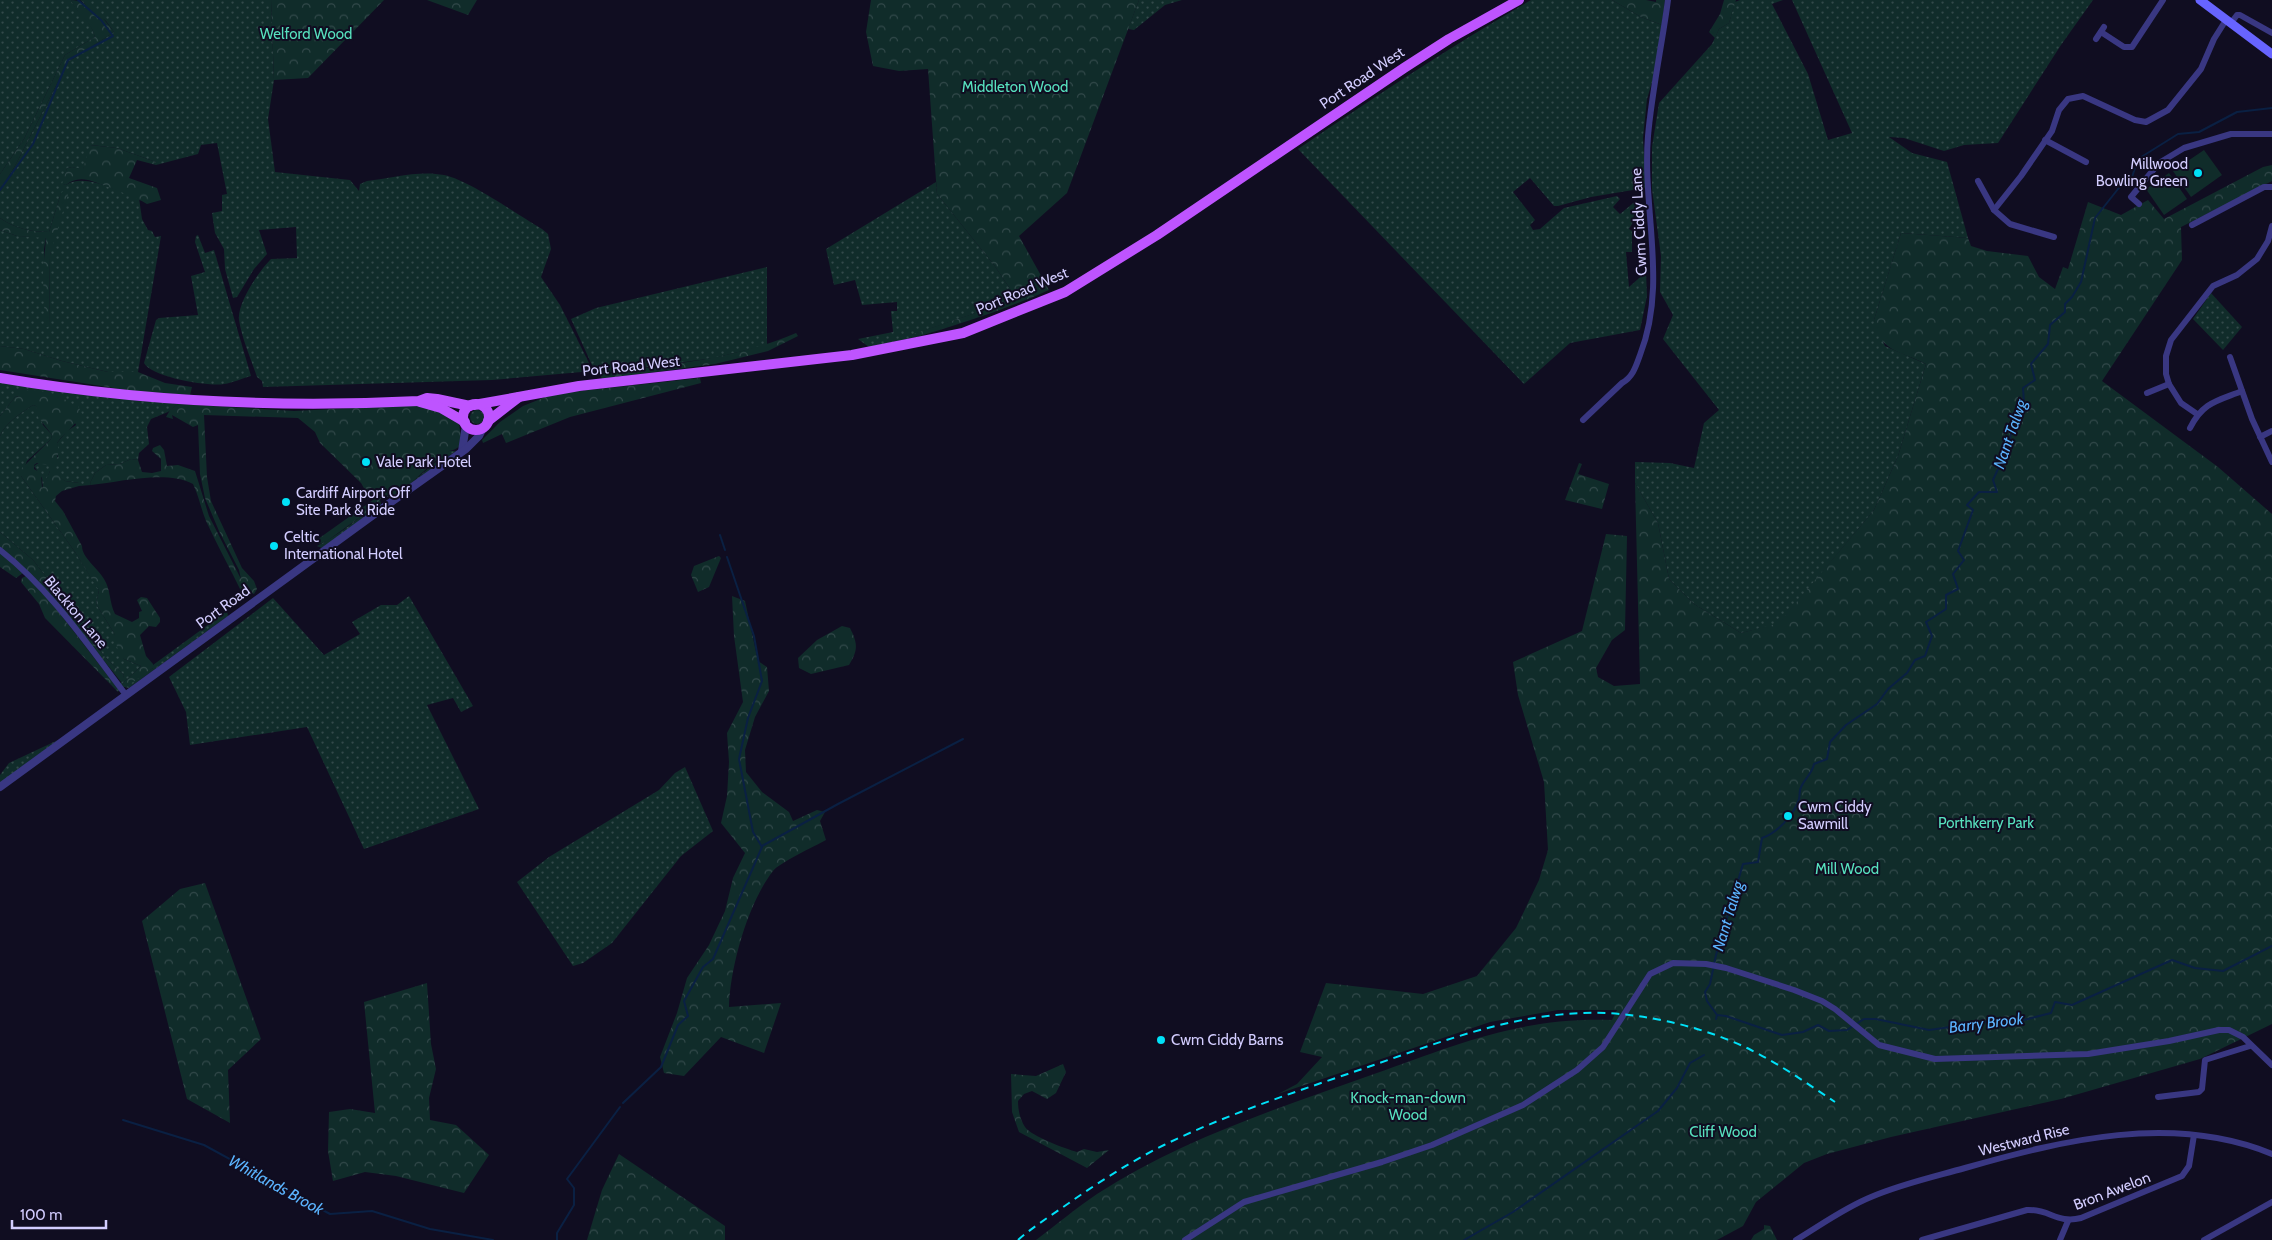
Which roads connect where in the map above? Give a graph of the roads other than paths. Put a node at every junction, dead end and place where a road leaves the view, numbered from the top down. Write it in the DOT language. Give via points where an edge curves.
graph roads {
  1 [pos="1519,0"];
  2 [pos="1668,0"];
  3 [pos="2163,0"];
  4 [pos="2200,0"];
  5 [pos="2229,22"];
  6 [pos="2272,33"];
  7 [pos="2096,39"];
  8 [pos="2272,54"];
  9 [pos="2272,134"];
  10 [pos="2045,140"];
  11 [pos="2086,162"];
  12 [pos="1978,181"];
  13 [pos="2272,187"];
  14 [pos="2139,204"];
  15 [pos="1994,210"];
  16 [pos="2192,226"];
  17 [pos="2272,226"];
  18 [pos="2054,237"];
  19 [pos="2230,357"];
  20 [pos="0,378"];
  21 [pos="2169,384"];
  22 [pos="2242,391"];
  23 [pos="2147,392"];
  24 [pos="520,397"];
  25 [pos="419,401"];
  26 [pos="472,405"];
  27 [pos="2197,414"];
  28 [pos="1583,420"];
  29 [pos="466,424"];
  30 [pos="486,424"];
  31 [pos="2190,428"];
  32 [pos="2272,432"];
  33 [pos="2260,437"];
  34 [pos="462,451"];
  35 [pos="2272,462"];
  36 [pos="0,550"];
  37 [pos="126,695"];
  38 [pos="0,787"];
  39 [pos="2250,1046"];
  40 [pos="2272,1065"];
  41 [pos="2158,1098"];
  42 [pos="2194,1135"];
  43 [pos="2272,1154"];
  44 [pos="2272,1202"];
  45 [pos="2068,1221"];
  46 [pos="1808,1233"];
  47 [pos="1185,1240"];
  48 [pos="1796,1240"];
  49 [pos="1812,1240"];
  50 [pos="1922,1240"];
  51 [pos="2060,1240"];
  52 [pos="2204,1240"];
  1 -- 24 [label="main road, Port Road West" via="1404,68 1157,235 1066,292 962,333 857,354 579,386"];
  2 -- 28 [label="street, Cwm Ciddy Lane" via="1648,136 1655,286 1651,321 1628,380"];
  3 -- 7 [label="street" via="2132,47 2124,47 2103,30"];
  4 -- 5 [label="main road"];
  5 -- 6 [label="street" via="2240,15"];
  5 -- 8 [label="main road"];
  5 -- 10 [label="street" via="2214,40 2201,69 2168,110 2146,122 2083,96 2068,99"];
  9 -- 14 [label="street" via="2231,134 2184,148 2159,162 2130,197"];
  10 -- 11 [label="street"];
  10 -- 15 [label="street" via="2022,176"];
  12 -- 15 [label="street"];
  13 -- 16 [label="street" via="2264,187"];
  15 -- 18 [label="street" via="2010,224"];
  17 -- 21 [label="street" via="2268,241 2257,259 2238,275 2213,286 2171,340 2166,356"];
  19 -- 22 [label="street"];
  20 -- 25 [label="main road" via="115,394 215,403 323,405"];
  21 -- 23 [label="street"];
  21 -- 27 [label="street" via="2181,403"];
  22 -- 27 [label="street" via="2207,405"];
  22 -- 33 [label="street"];
  24 -- 26 [label="main road, Port Road West"];
  24 -- 30 [label="main road, Port Road West"];
  25 -- 26 [label="main road" via="428,398"];
  25 -- 29 [label="main road" via="441,408"];
  26 -- 29 [label="main road" via="466,410"];
  26 -- 30 [label="main road" via="482,406 488,411"];
  27 -- 31 [label="street"];
  29 -- 30 [label="main road" via="472,429"];
  29 -- 34 [label="street"];
  30 -- 34 [label="street, Port Road" via="472,444"];
  32 -- 33 [label="street"];
  33 -- 35 [label="street"];
  34 -- 37 [label="street, Port Road"];
  36 -- 37 [label="street, Blackton Lane" via="54,602"];
  37 -- 38 [label="street, Port Road"];
  39 -- 40 [label="street"];
  39 -- 41 [label="street" via="2204,1060 2202,1089 2198,1092"];
  39 -- 47 [label="street" via="2237,1033 2219,1030 2088,1054 1935,1059 1879,1045 1822,1001 1718,966 1673,963 1650,974 1603,1047 1577,1070 1522,1105 1423,1148 1244,1202"];
  42 -- 43 [label="street, Westward Rise" via="2240,1143"];
  42 -- 45 [label="street, Bron Awelon" via="2189,1166 2182,1176"];
  42 -- 46 [label="street, Westward Rise" via="2112,1136 2051,1145 1871,1196"];
  44 -- 52 [label="street"];
  45 -- 50 [label="street, Bron Awelon" via="2042,1211 2027,1210"];
  45 -- 51 [label="street"];
  46 -- 48 [label="street, Westward Rise"];
  46 -- 49 [label="street"];
}
